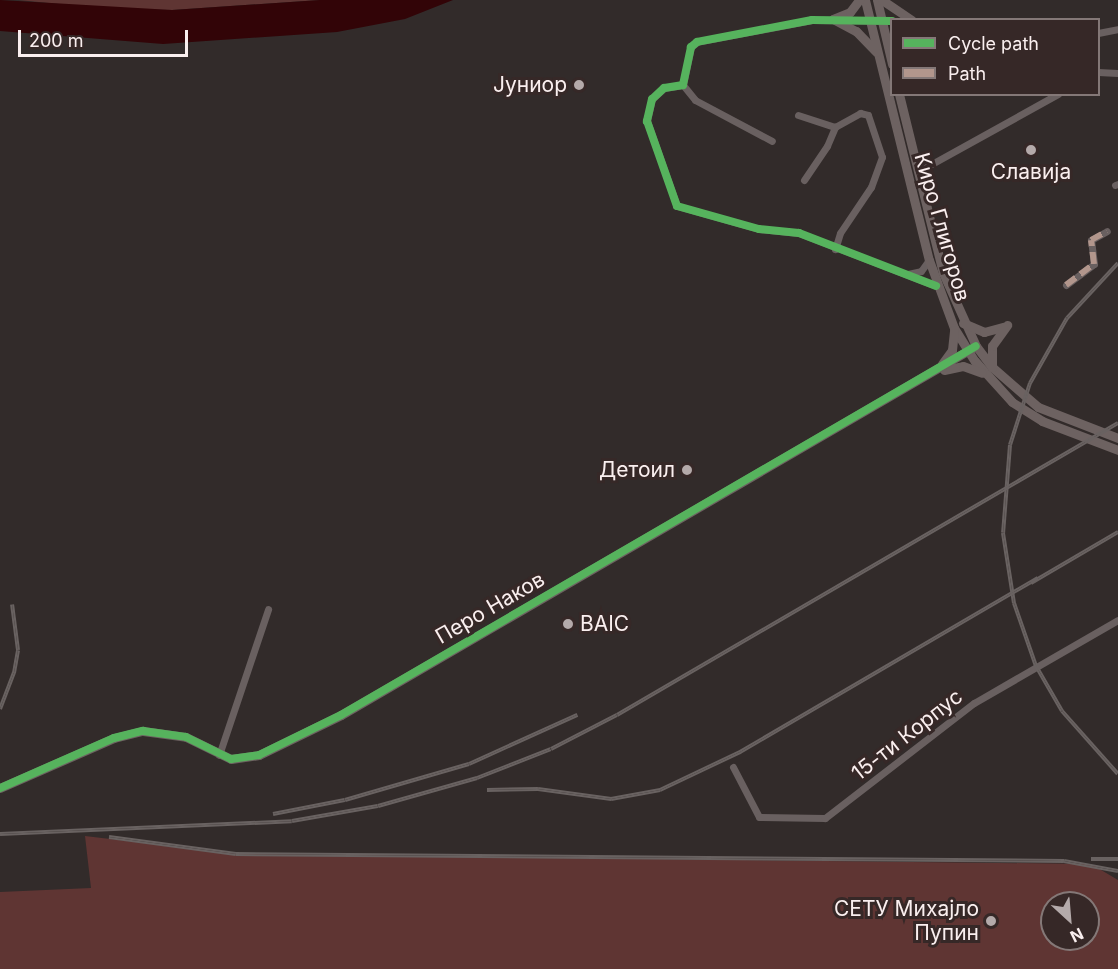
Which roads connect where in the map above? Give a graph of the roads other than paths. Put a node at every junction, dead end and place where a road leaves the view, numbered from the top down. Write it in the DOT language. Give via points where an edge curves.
graph roads {
  1 [pos="859,0"];
  2 [pos="865,0"];
  3 [pos="879,0"];
  4 [pos="909,18"];
  5 [pos="834,19"];
  6 [pos="870,20"];
  7 [pos="887,21"];
  8 [pos="1118,29"];
  9 [pos="1100,33"];
  10 [pos="888,58"];
  11 [pos="1100,72"];
  12 [pos="1118,73"];
  13 [pos="682,85"];
  14 [pos="896,96"];
  15 [pos="899,96"];
  16 [pos="1054,96"];
  17 [pos="798,115"];
  18 [pos="835,127"];
  19 [pos="772,141"];
  20 [pos="919,171"];
  21 [pos="804,180"];
  22 [pos="1107,231"];
  23 [pos="835,249"];
  24 [pos="929,260"];
  25 [pos="908,274"];
  26 [pos="1066,285"];
  27 [pos="936,286"];
  28 [pos="963,323"];
  29 [pos="954,328"];
  30 [pos="972,348"];
  31 [pos="989,371"];
  32 [pos="933,373"];
  33 [pos="1118,438"];
  34 [pos="1118,450"];
  35 [pos="268,609"];
  36 [pos="1118,620"];
  37 [pos="219,755"];
  38 [pos="733,767"];
  39 [pos="0,788"];
  1 -- 5 [label="street" via="850,12"];
  2 -- 6 [label="street, Киро Глигоров"];
  3 -- 4 [label="street"];
  3 -- 7 [label="street, Киро Глигоров"];
  5 -- 6 [label="street"];
  5 -- 10 [label="street"];
  5 -- 13 [label="street" via="774,25 697,42 691,47"];
  6 -- 7 [label="street"];
  6 -- 10 [label="street, Киро Глигоров"];
  7 -- 10 [label="street, Киро Глигоров"];
  8 -- 9 [label="street"];
  11 -- 12 [label="street"];
  13 -- 19 [label="street" via="695,100"];
  13 -- 23 [label="street" via="664,88 647,108 647,121 677,206 759,229 799,233"];
  14 -- 24 [label="street, Киро Глигоров"];
  15 -- 20 [label="street, Киро Глигоров"];
  16 -- 20 [label="street"];
  17 -- 18 [label="street"];
  18 -- 21 [label="street"];
  18 -- 23 [label="street" via="865,113 882,157 872,187 840,233"];
  20 -- 28 [label="street, Киро Глигоров" via="943,273"];
  22 -- 26 [label="street" via="1090,240 1094,264"];
  23 -- 25 [label="street"];
  24 -- 25 [label="street" via="921,271"];
  24 -- 27 [label="street, Киро Глигоров"];
  25 -- 27 [label="street"];
  27 -- 29 [label="street, Киро Глигоров"];
  28 -- 30 [label="street, Киро Глигоров"];
  28 -- 31 [label="street" via="984,332 1007,325 992,346"];
  29 -- 30 [label="street, Киро Глигоров"];
  29 -- 32 [label="street" via="951,353"];
  30 -- 31 [label="street, Киро Глигоров"];
  30 -- 32 [label="street, Перо Наков"];
  31 -- 32 [label="street" via="963,366"];
  31 -- 33 [label="street, Киро Глигоров" via="1038,407"];
  31 -- 34 [label="street, Киро Глигоров" via="1007,397 1032,416"];
  32 -- 37 [label="street, Перо Наков" via="324,725 249,759"];
  35 -- 37 [label="street"];
  36 -- 38 [label="street, 15-ти Корпус" via="975,703 825,818 759,817"];
  37 -- 39 [label="street, Перо Наков" via="186,737 143,731 114,738"];
}
